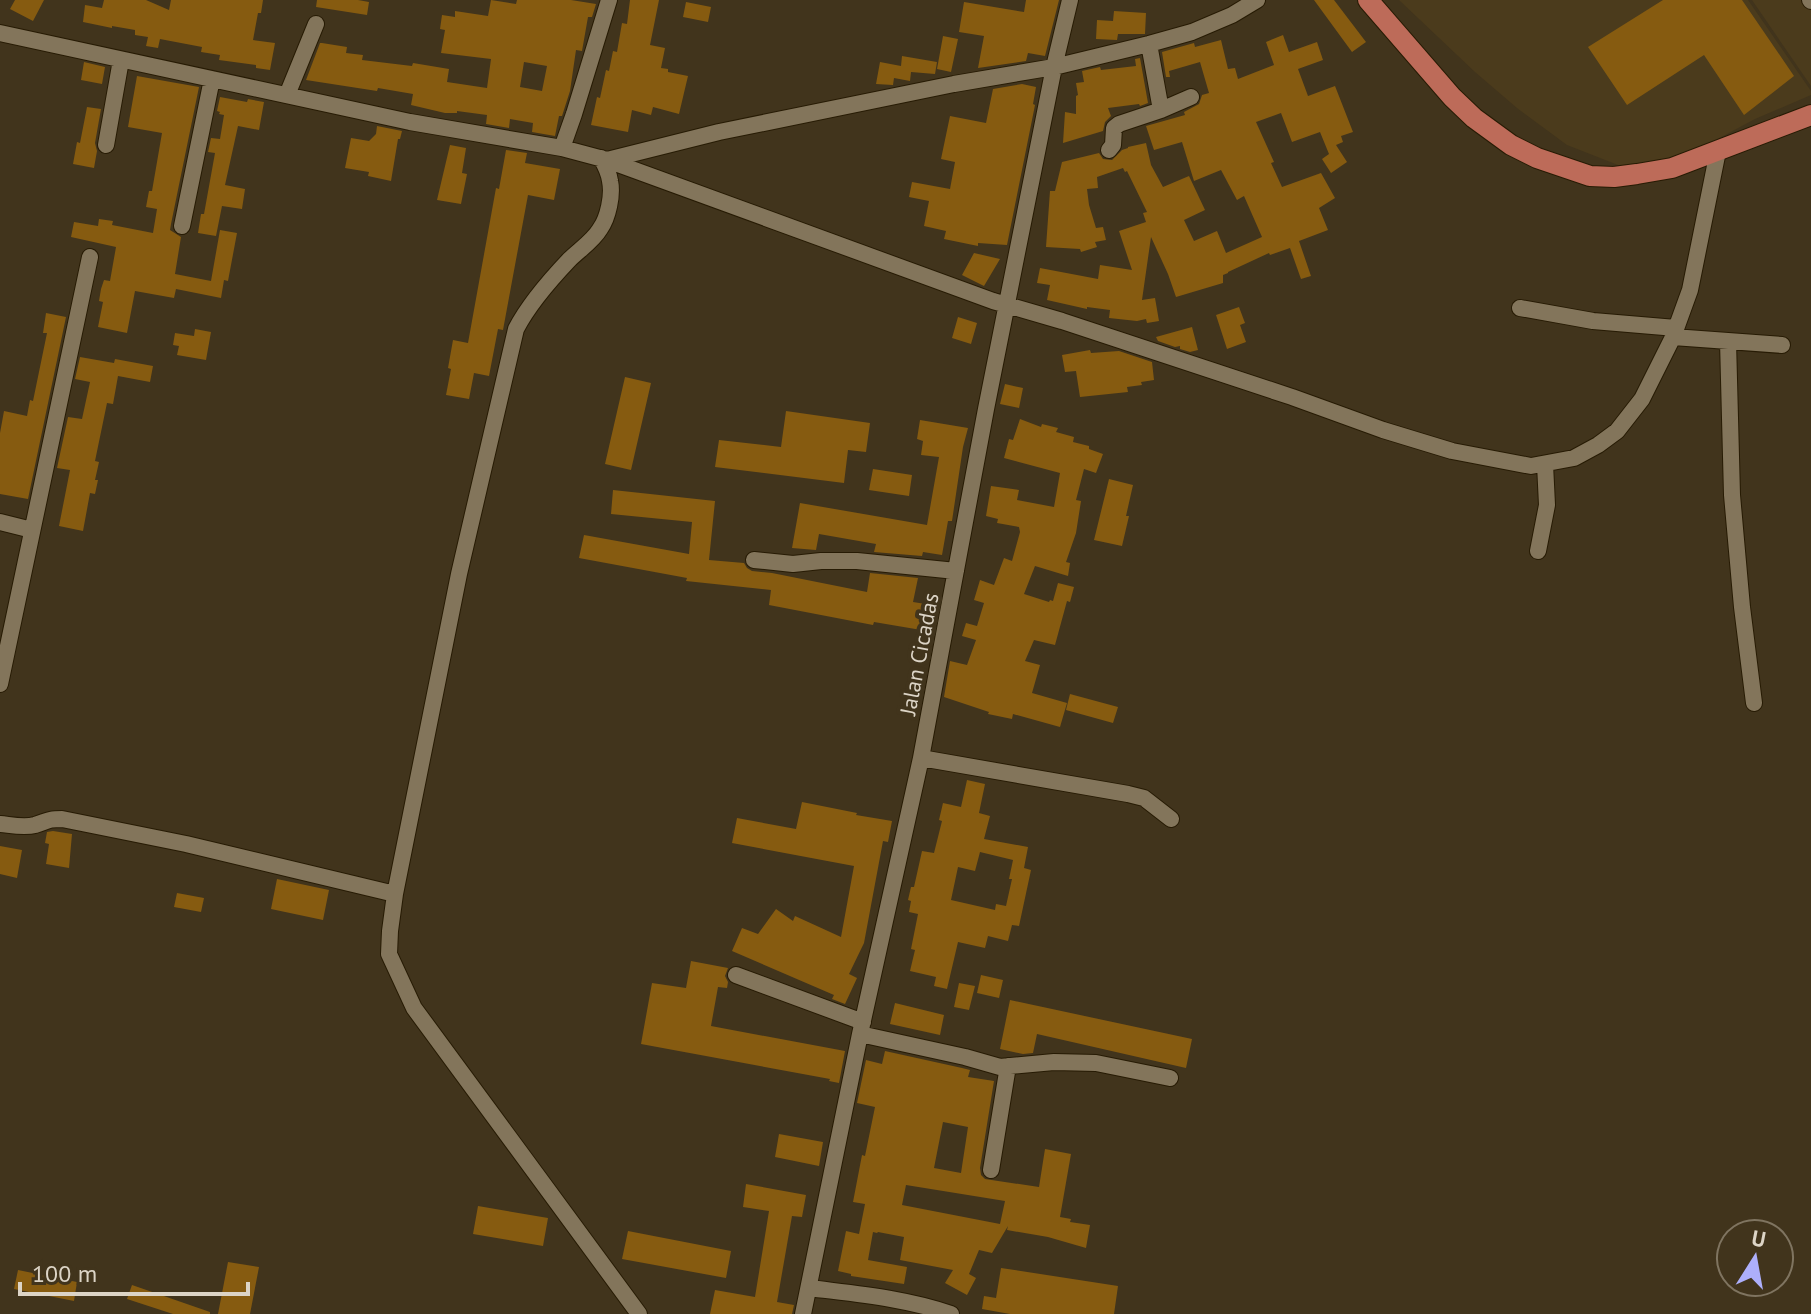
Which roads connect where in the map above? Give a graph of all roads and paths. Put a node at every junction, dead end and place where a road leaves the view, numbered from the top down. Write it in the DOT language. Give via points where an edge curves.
graph roads {
  1 [pos="609,0"];
  2 [pos="1070,0"];
  3 [pos="1257,0"];
  4 [pos="1368,0"];
  5 [pos="316,24"];
  6 [pos="0,33"];
  7 [pos="1149,44"];
  8 [pos="121,60"];
  9 [pos="1054,67"];
  10 [pos="212,79"];
  11 [pos="287,95"];
  12 [pos="1191,97"];
  13 [pos="1161,110"];
  14 [pos="1811,115"];
  15 [pos="106,145"];
  16 [pos="562,148"];
  17 [pos="1109,150"];
  18 [pos="1718,151"];
  19 [pos="604,159"];
  20 [pos="182,226"];
  21 [pos="90,257"];
  22 [pos="1007,305"];
  23 [pos="1520,308"];
  24 [pos="1674,332"];
  25 [pos="1728,341"];
  26 [pos="1782,345"];
  27 [pos="1545,464"];
  28 [pos="0,522"];
  29 [pos="32,530"];
  30 [pos="1538,551"];
  31 [pos="754,560"];
  32 [pos="956,571"];
  33 [pos="0,684"];
  34 [pos="1754,703"];
  35 [pos="921,758"];
  36 [pos="1171,819"];
  37 [pos="0,824"];
  38 [pos="395,894"];
  39 [pos="736,975"];
  40 [pos="862,1028"];
  41 [pos="1008,1066"];
  42 [pos="1170,1078"];
  43 [pos="991,1170"];
  44 [pos="809,1288"];
  45 [pos="639,1314"];
  46 [pos="803,1314"];
  47 [pos="951,1314"];
  1 -- 16 [label="street"];
  2 -- 9 [label="street, Jalan Cicadas"];
  3 -- 7 [label="street" via="1192,32"];
  4 -- 18 [label="main road" via="1474,118 1537,158 1590,176 1614,177 1672,168"];
  5 -- 11 [label="street"];
  6 -- 8 [label="street"];
  7 -- 9 [label="street"];
  7 -- 13 [label="street"];
  8 -- 10 [label="street"];
  8 -- 15 [label="street"];
  9 -- 19 [label="street"];
  9 -- 22 [label="street, Jalan Cicadas"];
  10 -- 11 [label="street"];
  10 -- 20 [label="street"];
  11 -- 16 [label="street"];
  12 -- 13 [label="street"];
  13 -- 17 [label="street" via="1119,124"];
  14 -- 18 [label="main road"];
  16 -- 19 [label="street"];
  18 -- 24 [label="street" via="1690,290"];
  19 -- 22 [label="street"];
  19 -- 38 [label="street" via="611,182 604,222 516,329 459,574"];
  21 -- 29 [label="street"];
  22 -- 27 [label="street" via="1452,451 1522,465"];
  22 -- 32 [label="street, Jalan Cicadas"];
  23 -- 24 [label="street"];
  24 -- 25 [label="street"];
  24 -- 27 [label="street" via="1642,399 1617,431 1574,458"];
  25 -- 26 [label="street"];
  25 -- 34 [label="street" via="1732,495"];
  27 -- 30 [label="street" via="1547,505"];
  28 -- 29 [label="street"];
  29 -- 33 [label="street"];
  31 -- 32 [label="street" via="857,561"];
  32 -- 35 [label="street, Jalan Cicadas"];
  35 -- 36 [label="street" via="1128,794 1144,798"];
  35 -- 40 [label="street, Jalan Cicadas"];
  37 -- 38 [label="street" via="33,826 62,819"];
  38 -- 45 [label="street" via="389,954 414,1008"];
  39 -- 40 [label="street"];
  40 -- 41 [label="street"];
  40 -- 44 [label="street, Jalan Cicadas"];
  41 -- 42 [label="street" via="1096,1063"];
  41 -- 43 [label="street"];
  44 -- 46 [label="street, Jalan Cicadas"];
  44 -- 47 [label="street"];
}
